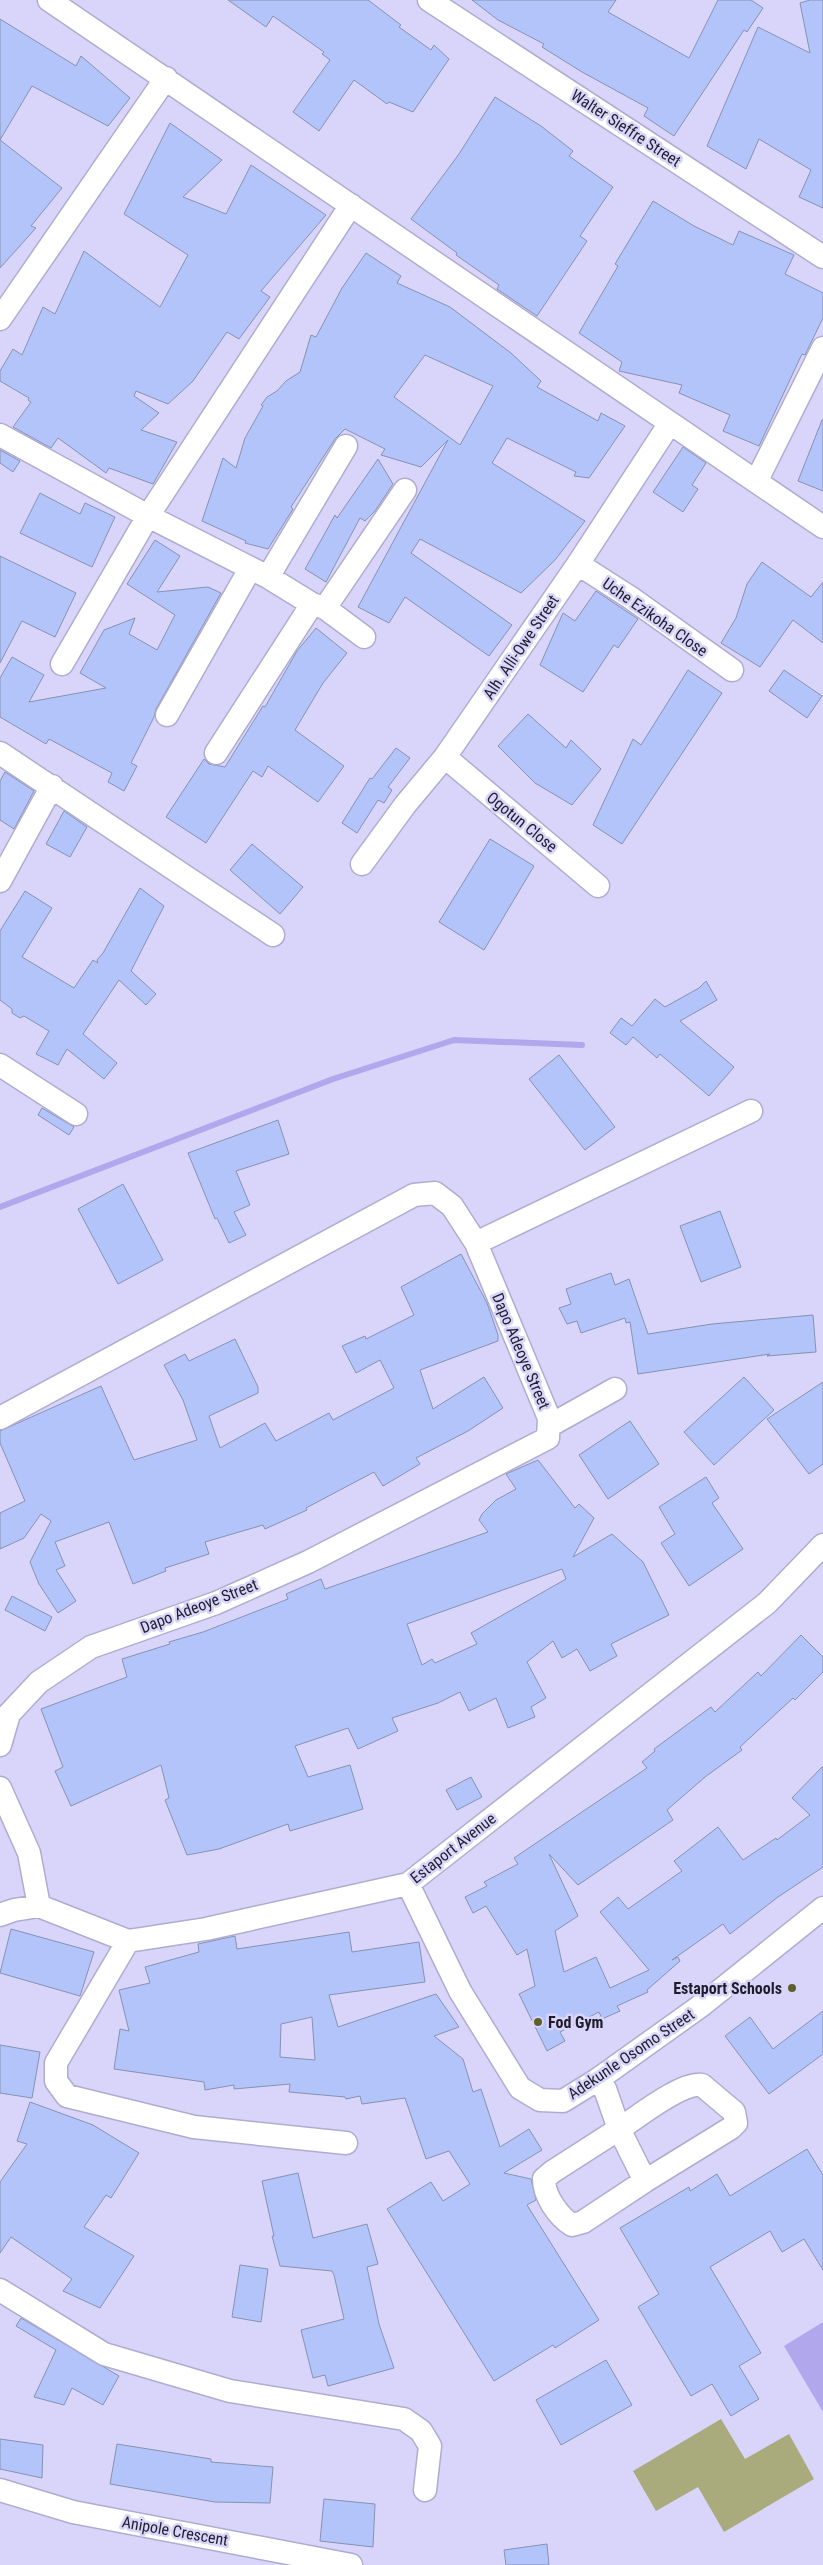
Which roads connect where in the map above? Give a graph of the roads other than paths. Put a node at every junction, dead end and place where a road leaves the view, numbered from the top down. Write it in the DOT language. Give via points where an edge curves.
graph roads {
  1 [pos="50,0"];
  2 [pos="429,0"];
  3 [pos="166,78"];
  4 [pos="350,205"];
  5 [pos="823,257"];
  6 [pos="0,319"];
  7 [pos="823,348"];
  8 [pos="670,423"];
  9 [pos="0,434"];
  10 [pos="346,446"];
  11 [pos="757,480"];
  12 [pos="405,490"];
  13 [pos="148,516"];
  14 [pos="823,527"];
  15 [pos="578,564"];
  16 [pos="259,573"];
  17 [pos="318,606"];
  18 [pos="364,637"];
  19 [pos="62,664"];
  20 [pos="732,670"];
  21 [pos="167,715"];
  22 [pos="0,753"];
  23 [pos="216,753"];
  24 [pos="446,757"];
  25 [pos="52,786"];
  26 [pos="362,864"];
  27 [pos="0,881"];
  28 [pos="598,886"];
  29 [pos="273,936"];
  30 [pos="0,1065"];
  31 [pos="751,1111"];
  32 [pos="76,1114"];
  33 [pos="476,1243"];
  34 [pos="615,1389"];
  35 [pos="0,1418"];
  36 [pos="549,1426"];
  37 [pos="823,1546"];
  38 [pos="0,1745"];
  39 [pos="0,1788"];
  40 [pos="408,1884"];
  41 [pos="39,1906"];
  42 [pos="823,1908"];
  43 [pos="0,1915"];
  44 [pos="128,1941"];
  45 [pos="597,2080"];
  46 [pos="619,2128"];
  47 [pos="346,2143"];
  48 [pos="645,2181"];
  49 [pos="0,2290"];
  50 [pos="0,2490"];
  51 [pos="425,2490"];
  52 [pos="351,2565"];
  1 -- 3 [label="street"];
  2 -- 5 [label="street, Walter Sieffre Street"];
  3 -- 4 [label="street"];
  3 -- 6 [label="street"];
  4 -- 8 [label="street"];
  4 -- 13 [label="street"];
  7 -- 11 [label="street"];
  8 -- 11 [label="street"];
  8 -- 15 [label="street, Alh. Alli-Owe Street"];
  9 -- 13 [label="street"];
  10 -- 16 [label="street"];
  11 -- 14 [label="street"];
  12 -- 17 [label="street"];
  13 -- 16 [label="street"];
  13 -- 19 [label="street"];
  15 -- 20 [label="street, Uche Ezikoha Close"];
  15 -- 24 [label="street, Alh. Alli-Owe Street"];
  16 -- 17 [label="street"];
  16 -- 21 [label="street"];
  17 -- 18 [label="street"];
  17 -- 23 [label="street"];
  22 -- 25 [label="street"];
  24 -- 26 [label="street, Alh. Alli-Owe Street" via="405,805"];
  24 -- 28 [label="street, Ogotun Close"];
  25 -- 27 [label="street"];
  25 -- 29 [label="street"];
  30 -- 32 [label="street"];
  31 -- 33 [label="street"];
  33 -- 35 [label="street, Dapo Adeoye Street" via="452,1206 435,1193 414,1195"];
  33 -- 36 [label="street, Dapo Adeoye Street" via="549,1418"];
  34 -- 36 [label="street"];
  36 -- 38 [label="street, Dapo Adeoye Street" via="548,1438 528,1450 308,1562 216,1603 91,1647 39,1682 21,1701 9,1714"];
  37 -- 40 [label="street, Estaport Avenue" via="767,1603"];
  39 -- 41 [label="street" via="29,1853"];
  40 -- 44 [label="street, Estaport Avenue" via="206,1929"];
  40 -- 45 [label="street, Adekunle Osomo Street" via="460,1991 520,2088 540,2100 564,2101"];
  41 -- 43 [label="street"];
  41 -- 44 [label="street"];
  42 -- 45 [label="street, Adekunle Osomo Street" via="702,2005"];
  44 -- 47 [label="street" via="56,2063 56,2081 67,2096 194,2127"];
  45 -- 46 [label="street" via="605,2089"];
  46 -- 48 [label="street"];
  46 -- 48 [label="street" via="552,2172 544,2179 544,2190 564,2220 572,2225 583,2222"];
  46 -- 48 [label="street" via="683,2088 696,2084 734,2112 736,2123 731,2128"];
  49 -- 51 [label="street" via="104,2354 230,2391 404,2420 421,2431 430,2446"];
  50 -- 52 [label="street, Anipole Crescent" via="73,2512"];
}
